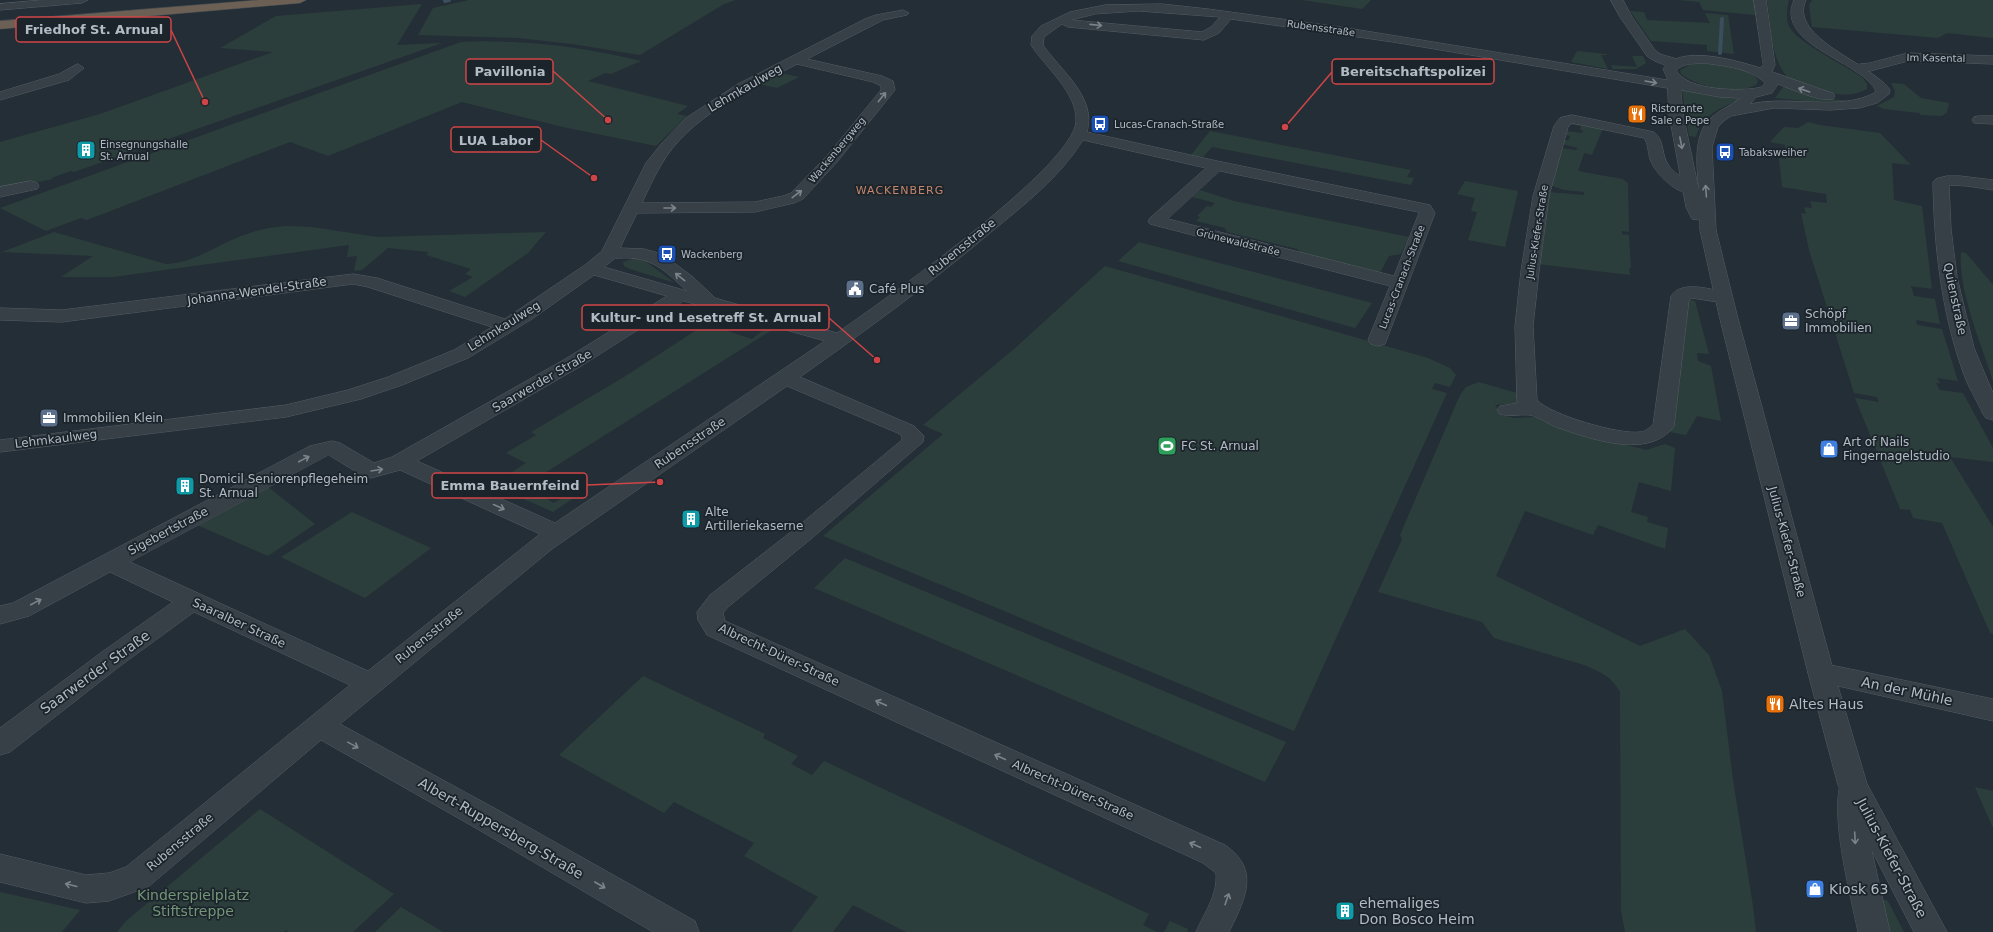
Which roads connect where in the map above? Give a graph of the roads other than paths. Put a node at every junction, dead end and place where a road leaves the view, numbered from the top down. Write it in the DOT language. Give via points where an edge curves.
graph roads {
  1 [pos="82,0"];
  2 [pos="221,0"];
  3 [pos="300,0"];
  4 [pos="1617,0"];
  5 [pos="1760,0"];
  6 [pos="1800,0"];
  7 [pos="0,7"];
  8 [pos="903,13"];
  9 [pos="1228,15"];
  10 [pos="0,17"];
  11 [pos="1057,21"];
  12 [pos="0,25"];
  13 [pos="794,60"];
  14 [pos="1993,60"];
  15 [pos="78,68"];
  16 [pos="1857,68"];
  17 [pos="1584,70"];
  18 [pos="1673,72"];
  19 [pos="1763,74"];
  20 [pos="1879,84"];
  21 [pos="1752,93"];
  22 [pos="0,96"];
  23 [pos="1793,104"];
  24 [pos="1727,113"];
  25 [pos="1979,120"];
  26 [pos="1993,120"];
  27 [pos="1079,135"];
  28 [pos="1217,166"];
  29 [pos="1993,185"];
  30 [pos="31,186"];
  31 [pos="1690,190"];
  32 [pos="0,192"];
  33 [pos="631,208"];
  34 [pos="1708,230"];
  35 [pos="609,254"];
  36 [pos="591,270"];
  37 [pos="1400,283"];
  38 [pos="681,295"];
  39 [pos="1724,298"];
  40 [pos="709,303"];
  41 [pos="0,314"];
  42 [pos="507,326"];
  43 [pos="841,340"];
  44 [pos="1378,340"];
  45 [pos="786,378"];
  46 [pos="1534,409"];
  47 [pos="1507,410"];
  48 [pos="1993,414"];
  49 [pos="0,446"];
  50 [pos="400,462"];
  51 [pos="557,533"];
  52 [pos="109,562"];
  53 [pos="192,601"];
  54 [pos="0,615"];
  55 [pos="1821,672"];
  56 [pos="370,683"];
  57 [pos="1993,710"];
  58 [pos="319,726"];
  59 [pos="0,744"];
  60 [pos="1853,785"];
  61 [pos="0,868"];
  62 [pos="683,932"];
  63 [pos="1212,932"];
  64 [pos="1874,932"];
  65 [pos="1931,932"];
  1 -- 7 [label="street"];
  2 -- 10 [label="highway"];
  3 -- 12 [label="highway"];
  4 -- 18 [label="street" via="1651,53"];
  5 -- 19 [label="street" via="1769,65"];
  6 -- 16 [label="street" via="1800,27 1812,39"];
  8 -- 13 [label="street, Lehmkaulweg" via="880,17"];
  9 -- 11 [label="street, Rubensstraße" via="1173,9 1116,8 1088,11"];
  11 -- 9 [label="street, one-way" via="1204,36 1215,30"];
  9 -- 17 [label="street, Rubensstraße" via="1391,38"];
  11 -- 27 [label="street, Rubensstraße" via="1038,36 1037,45 1075,95 1082,114"];
  13 -- 33 [label="street, Lehmkaulweg" via="733,92 691,121 659,156"];
  33 -- 13 [label="street, Wackenbergweg, one-way" via="755,207 797,196 837,153 888,90 888,84 877,79"];
  14 -- 16 [label="street, Im Kasental" via="1908,57"];
  15 -- 22 [label="street" via="64,77"];
  16 -- 20 [label="street"];
  17 -- 18 [label="street, Rubensstraße, one-way"];
  17 -- 18 [label="street, Rubensstraße" via="1628,73"];
  18 -- 19 [label="street" via="1689,60 1743,66"];
  18 -- 21 [label="street, Julius-Kiefer-Straße" via="1713,91"];
  18 -- 31 [label="street, Julius-Kiefer-Straße, one-way" via="1676,114"];
  20 -- 19 [label="street, one-way" via="1876,90 1867,95 1836,97 1808,91"];
  19 -- 21 [label="street, Julius-Kiefer-Straße" via="1772,83 1771,87"];
  20 -- 23 [label="street" via="1883,90 1882,94 1860,103"];
  21 -- 23 [label="street, Julius-Kiefer-Straße"];
  21 -- 24 [label="street, Julius-Kiefer-Straße" via="1747,100"];
  23 -- 24 [label="street" via="1773,104"];
  34 -- 24 [label="street, Julius-Kiefer-Straße, one-way" via="1710,216 1705,192 1706,140 1711,126"];
  25 -- 26 [label="street"];
  27 -- 28 [label="street, Lucas-Cranach-Straße"];
  27 -- 43 [label="street, Rubensstraße" via="1055,166 1019,201"];
  28 -- 37 [label="street, Lucas-Cranach-Straße" via="1424,208 1427,213"];
  28 -- 37 [label="street, Grünewaldstraße" via="1156,221"];
  29 -- 48 [label="street, Quienstraße" via="1948,180 1941,182 1948,275 1972,369"];
  30 -- 32 [label="street"];
  31 -- 34 [label="street, Julius-Kiefer-Straße" via="1694,207"];
  31 -- 46 [label="street, Julius-Kiefer-Straße" via="1666,175 1655,158 1653,138 1649,134 1582,120 1565,121 1561,126 1541,196 1525,310 1524,359 1527,401"];
  33 -- 35 [label="street, Lehmkaulweg"];
  34 -- 39 [label="street, Julius-Kiefer-Straße"];
  35 -- 36 [label="street, Lehmkaulweg"];
  40 -- 35 [label="street, one-way" via="692,286 649,255"];
  36 -- 38 [label="street"];
  36 -- 42 [label="street, Lehmkaulweg"];
  37 -- 44 [label="street, Lucas-Cranach-Straße"];
  38 -- 40 [label="street"];
  38 -- 50 [label="street, Saarwerder Straße" via="574,362"];
  39 -- 46 [label="street" via="1690,292 1680,296 1662,426 1656,434 1644,439 1624,438 1580,428"];
  39 -- 55 [label="street, Julius-Kiefer-Straße"];
  40 -- 43 [label="street"];
  41 -- 42 [label="street, Johanna-Wendel-Straße" via="62,316 353,279 370,282"];
  42 -- 49 [label="street, Lehmkaulweg" via="461,354 426,369 322,403 238,418"];
  43 -- 45 [label="street, Rubensstraße"];
  45 -- 51 [label="street, Rubensstraße"];
  63 -- 45 [label="street, Albrecht-Dürer-Straße, one-way" via="1228,900 1232,881 1228,865 1214,854 716,628 710,612 719,601 912,442 913,436 907,430"];
  46 -- 47 [label="street"];
  50 -- 51 [label="street, one-way"];
  52 -- 50 [label="street, Sigebertstraße, one-way" via="318,451 332,448 371,471"];
  51 -- 56 [label="street, Rubensstraße"];
  52 -- 53 [label="street, Saaralber Straße"];
  54 -- 52 [label="street, Sigebertstraße, one-way" via="20,610"];
  53 -- 56 [label="street, Saaralber Straße"];
  53 -- 59 [label="street, Saarwerder Straße"];
  55 -- 57 [label="street, An der Mühle"];
  55 -- 60 [label="street, Julius-Kiefer-Straße"];
  56 -- 58 [label="street, Rubensstraße"];
  58 -- 61 [label="street, Rubensstraße, one-way" via="137,878 109,887 86,889"];
  58 -- 62 [label="street, Albert-Ruppersberg-Straße, one-way"];
  60 -- 64 [label="street, Julius-Kiefer-Straße, one-way" via="1855,843"];
  60 -- 65 [label="street, Julius-Kiefer-Straße"];
}
